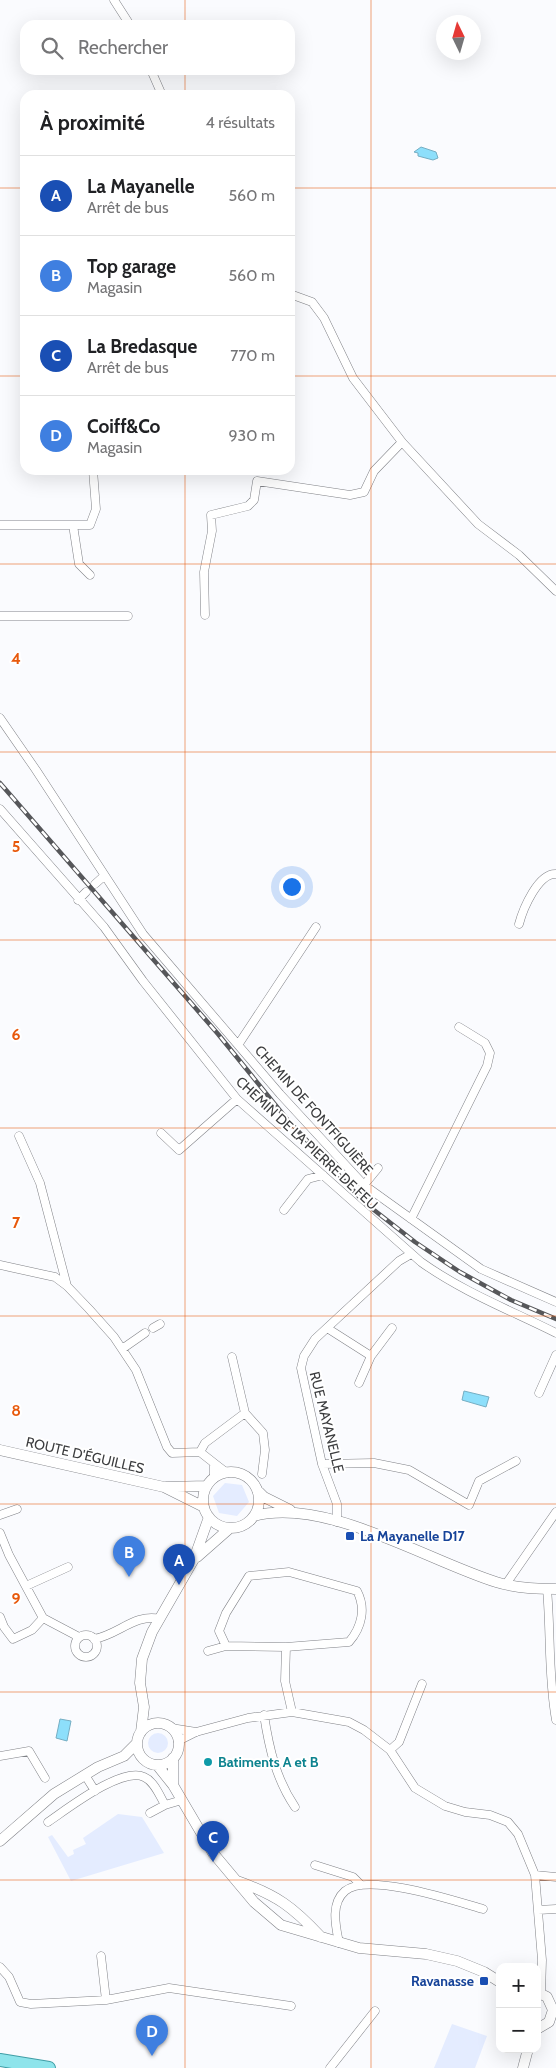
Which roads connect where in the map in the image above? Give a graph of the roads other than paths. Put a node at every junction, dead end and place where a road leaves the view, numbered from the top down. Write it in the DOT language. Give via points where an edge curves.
graph roads {
  1 [pos="114,0"];
  2 [pos="127,20"];
  3 [pos="153,75"];
  4 [pos="160,90"];
  5 [pos="295,296"];
  6 [pos="402,442"];
  7 [pos="93,475"];
  8 [pos="0,525"];
  9 [pos="73,525"];
  10 [pos="90,576"];
  11 [pos="556,591"];
  12 [pos="205,615"];
  13 [pos="0,616"];
  14 [pos="128,616"];
  15 [pos="0,718"];
  16 [pos="0,809"];
  17 [pos="556,874"];
  18 [pos="104,876"];
  19 [pos="95,884"];
  20 [pos="86,892"];
  21 [pos="78,900"];
  22 [pos="519,924"];
  23 [pos="316,927"];
  24 [pos="459,1027"];
  25 [pos="238,1045"];
  26 [pos="237,1099"];
  27 [pos="161,1133"];
  28 [pos="19,1136"];
  29 [pos="378,1168"];
  30 [pos="323,1175"];
  31 [pos="364,1185"];
  32 [pos="284,1210"];
  33 [pos="411,1219"];
  34 [pos="411,1254"];
  35 [pos="0,1265"];
  36 [pos="67,1286"];
  37 [pos="556,1302"];
  38 [pos="327,1328"];
  39 [pos="392,1328"];
  40 [pos="145,1333"];
  41 [pos="556,1333"];
  42 [pos="122,1350"];
  43 [pos="556,1355"];
  44 [pos="371,1356"];
  45 [pos="232,1357"];
  46 [pos="359,1383"];
  47 [pos="539,1394"];
  48 [pos="244,1413"];
  49 [pos="0,1449"];
  50 [pos="200,1452"];
  51 [pos="516,1461"];
  52 [pos="214,1464"];
  53 [pos="322,1464"];
  54 [pos="227,1473"];
  55 [pos="262,1474"];
  56 [pos="211,1482"];
  57 [pos="164,1487"];
  58 [pos="257,1490"];
  59 [pos="204,1507"];
  60 [pos="17,1509"];
  61 [pos="293,1512"];
  62 [pos="556,1512"];
  63 [pos="0,1515"];
  64 [pos="254,1516"];
  65 [pos="209,1517"];
  66 [pos="337,1522"];
  67 [pos="230,1528"];
  68 [pos="0,1533"];
  69 [pos="9,1556"];
  70 [pos="0,1559"];
  71 [pos="194,1559"];
  72 [pos="68,1567"];
  73 [pos="506,1584"];
  74 [pos="26,1586"];
  75 [pos="551,1589"];
  76 [pos="0,1617"];
  77 [pos="43,1618"];
  78 [pos="160,1619"];
  79 [pos="70,1634"];
  80 [pos="106,1637"];
  81 [pos="80,1638"];
  82 [pos="94,1639"];
  83 [pos="226,1646"];
  84 [pos="286,1647"];
  85 [pos="76,1648"];
  86 [pos="96,1649"];
  87 [pos="208,1651"];
  88 [pos="422,1684"];
  89 [pos="144,1707"];
  90 [pos="292,1712"];
  91 [pos="264,1715"];
  92 [pos="556,1720"];
  93 [pos="156,1724"];
  94 [pos="170,1728"];
  95 [pos="140,1732"];
  96 [pos="196,1732"];
  97 [pos="178,1741"];
  98 [pos="136,1743"];
  99 [pos="390,1750"];
  100 [pos="0,1756"];
  101 [pos="124,1756"];
  102 [pos="173,1758"];
  103 [pos="145,1761"];
  104 [pos="156,1765"];
  105 [pos="85,1775"];
  106 [pos="45,1778"];
  107 [pos="172,1785"];
  108 [pos="95,1791"];
  109 [pos="182,1800"];
  110 [pos="164,1805"];
  111 [pos="295,1807"];
  112 [pos="150,1813"];
  113 [pos="48,1822"];
  114 [pos="0,1841"];
  115 [pos="315,1865"];
  116 [pos="535,1875"];
  117 [pos="556,1877"];
  118 [pos="237,1881"];
  119 [pos="361,1885"];
  120 [pos="483,1908"];
  121 [pos="556,1909"];
  122 [pos="538,1910"];
  123 [pos="322,1938"];
  124 [pos="339,1943"];
  125 [pos="101,1956"];
  126 [pos="0,1967"];
  127 [pos="541,1971"];
  128 [pos="496,1980"];
  129 [pos="541,1995"];
  130 [pos="106,2000"];
  131 [pos="291,2006"];
  132 [pos="375,2011"];
  133 [pos="554,2020"];
  134 [pos="541,2028"];
  135 [pos="556,2028"];
  136 [pos="527,2053"];
  137 [pos="0,2060"];
  138 [pos="0,2067"];
  139 [pos="5,2068"];
  140 [pos="49,2068"];
  141 [pos="330,2068"];
  142 [pos="523,2068"];
  1 -- 2 [label="street"];
  3 -- 4 [label="street"];
  5 -- 6 [label="street" via="312,302 324,318 352,378"];
  6 -- 11 [label="street" via="478,524 518,555"];
  6 -- 12 [label="street" via="374,471 364,492 350,495 257,481 254,500 248,506 211,515 212,531 204,572"];
  7 -- 9 [label="street" via="96,509 90,525"];
  8 -- 9 [label="street"];
  9 -- 10 [label="street" via="79,564"];
  13 -- 14 [label="street"];
  15 -- 18 [label="street"];
  16 -- 21 [label="street, CHEMIN DE LA PIERRE DE FEU"];
  17 -- 22 [label="street" via="541,880 523,910"];
  18 -- 19 [label="street"];
  18 -- 25 [label="street, CHEMIN DE FONTFIGUIÈRE" via="143,934"];
  20 -- 21 [label="street"];
  21 -- 26 [label="street, CHEMIN DE LA PIERRE DE FEU" via="104,927"];
  23 -- 25 [label="street"];
  24 -- 33 [label="street" via="485,1043 490,1053 487,1066"];
  25 -- 31 [label="street, CHEMIN DE FONTFIGUIÈRE"];
  26 -- 27 [label="street" via="179,1150"];
  26 -- 30 [label="street, CHEMIN DE LA PIERRE DE FEU"];
  28 -- 36 [label="street" via="40,1183"];
  29 -- 31 [label="street"];
  30 -- 32 [label="street" via="308,1179"];
  30 -- 34 [label="street, CHEMIN DE LA PIERRE DE FEU"];
  31 -- 33 [label="street, CHEMIN DE FONTFIGUIÈRE"];
  33 -- 37 [label="street, CHEMIN DE FONTFIGUIÈRE" via="481,1270"];
  34 -- 38 [label="street, RUE MAYANELLE" via="399,1261"];
  34 -- 41 [label="street, CHEMIN DE LA PIERRE DE FEU" via="447,1280"];
  35 -- 36 [label="street" via="55,1277"];
  36 -- 42 [label="street"];
  38 -- 44 [label="street"];
  38 -- 53 [label="street, RUE MAYANELLE" via="315,1339 304,1356 301,1368"];
  39 -- 44 [label="street"];
  40 -- 42 [label="street"];
  42 -- 50 [label="street" via="136,1370 167,1447 172,1453"];
  43 -- 47 [label="street"];
  44 -- 46 [label="street"];
  45 -- 48 [label="street"];
  48 -- 50 [label="street" via="205,1443"];
  48 -- 55 [label="street" via="263,1432"];
  49 -- 57 [label="street, ROUTE D'ÉGUILLES"];
  50 -- 52 [label="street"];
  51 -- 53 [label="street" via="479,1481 469,1505 409,1470 374,1463"];
  52 -- 54 [label="street"];
  52 -- 56 [label="street"];
  53 -- 66 [label="street, RUE MAYANELLE" via="337,1504"];
  54 -- 56 [label="street"];
  54 -- 58 [label="street" via="242,1475"];
  56 -- 57 [label="street, ROUTE D'ÉGUILLES"];
  56 -- 59 [label="street" via="203,1496"];
  57 -- 59 [label="street, ROUTE D'ÉGUILLES"];
  58 -- 61 [label="street"];
  58 -- 64 [label="street" via="258,1504"];
  59 -- 65 [label="street"];
  60 -- 63 [label="street"];
  61 -- 64 [label="street"];
  61 -- 66 [label="street"];
  62 -- 73 [label="street"];
  64 -- 67 [label="street" via="243,1525"];
  65 -- 67 [label="street" via="214,1523"];
  65 -- 71 [label="street"];
  66 -- 73 [label="street"];
  67 -- 71 [label="street"];
  68 -- 69 [label="street"];
  69 -- 70 [label="street"];
  69 -- 74 [label="street"];
  71 -- 78 [label="street"];
  72 -- 74 [label="street"];
  73 -- 75 [label="street"];
  74 -- 77 [label="street"];
  75 -- 92 [label="street" via="551,1693"];
  76 -- 77 [label="street" via="13,1639 32,1630"];
  77 -- 79 [label="street"];
  78 -- 80 [label="street" via="143,1618"];
  78 -- 89 [label="street" via="142,1659 140,1684"];
  79 -- 81 [label="street"];
  79 -- 85 [label="street"];
  80 -- 82 [label="street"];
  80 -- 86 [label="street"];
  81 -- 82 [label="street" via="89,1635"];
  81 -- 85 [label="street"];
  82 -- 86 [label="street"];
  83 -- 84 [label="street"];
  83 -- 84 [label="street" via="219,1631 249,1576 289,1572 357,1591 362,1600 362,1617 356,1634 349,1642"];
  83 -- 87 [label="street"];
  84 -- 90 [label="street" via="285,1681"];
  85 -- 86 [label="street" via="85,1656 92,1655"];
  88 -- 99 [label="street" via="399,1742"];
  89 -- 93 [label="street"];
  89 -- 95 [label="street"];
  90 -- 91 [label="street"];
  90 -- 99 [label="street" via="349,1722"];
  91 -- 96 [label="street"];
  91 -- 111 [label="street" via="276,1771"];
  93 -- 94 [label="street"];
  93 -- 95 [label="street"];
  94 -- 96 [label="street"];
  94 -- 97 [label="street"];
  95 -- 98 [label="street"];
  96 -- 97 [label="street"];
  97 -- 102 [label="street" via="178,1750"];
  98 -- 101 [label="street"];
  98 -- 103 [label="street"];
  99 -- 116 [label="street" via="415,1788 444,1806 508,1822 518,1834"];
  100 -- 106 [label="street" via="28,1752"];
  101 -- 103 [label="street"];
  101 -- 105 [label="street"];
  102 -- 104 [label="street" via="166,1764"];
  102 -- 107 [label="street"];
  103 -- 104 [label="street"];
  104 -- 107 [label="street"];
  105 -- 108 [label="street"];
  105 -- 114 [label="street" via="54,1794"];
  107 -- 109 [label="street"];
  108 -- 110 [label="street" via="132,1775 144,1777 154,1786"];
  108 -- 113 [label="street"];
  109 -- 110 [label="street"];
  109 -- 118 [label="street" via="214,1853"];
  110 -- 112 [label="street"];
  115 -- 119 [label="street" via="353,1877"];
  116 -- 117 [label="street"];
  116 -- 122 [label="street"];
  118 -- 123 [label="street" via="280,1899 299,1913"];
  118 -- 123 [label="street" via="254,1902 281,1925"];
  119 -- 120 [label="street" via="382,1884"];
  119 -- 124 [label="street" via="345,1891 337,1904 335,1919"];
  121 -- 122 [label="street"];
  122 -- 127 [label="street"];
  123 -- 124 [label="street"];
  124 -- 128 [label="street" via="442,1957"];
  125 -- 130 [label="street"];
  126 -- 130 [label="street" via="9,1977 20,2002 43,2004"];
  129 -- 133 [label="street" via="552,2003"];
  130 -- 131 [label="street" via="169,1988"];
  132 -- 141 [label="street"];
  133 -- 134 [label="street"];
  134 -- 135 [label="street"];
  136 -- 142 [label="street"];
  137 -- 140 [label="main road"];
  138 -- 139 [label="main road"];
}
